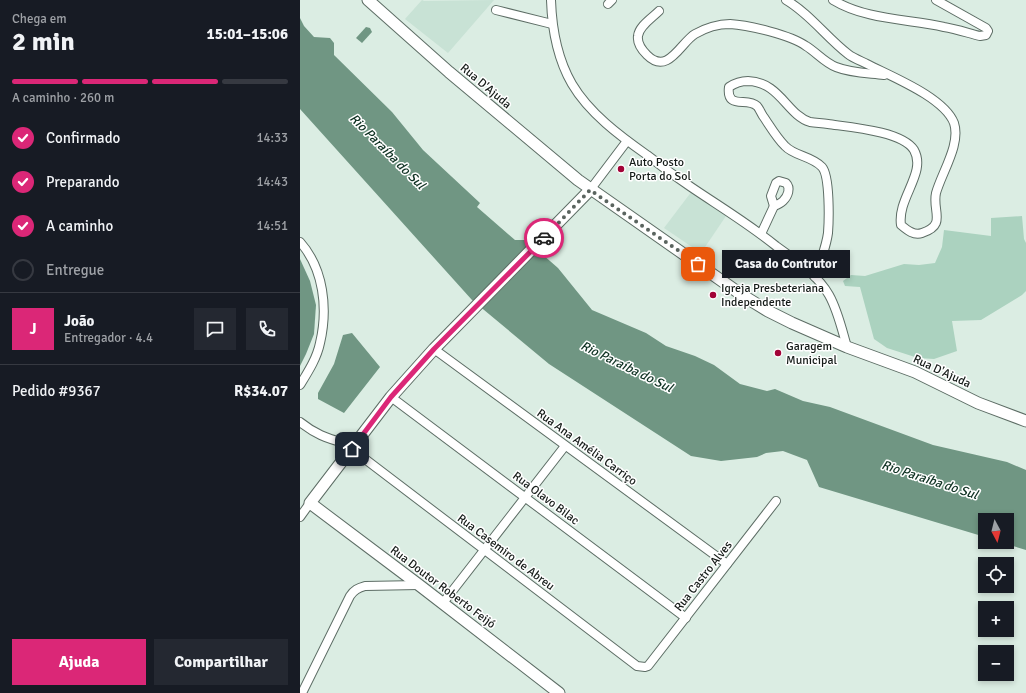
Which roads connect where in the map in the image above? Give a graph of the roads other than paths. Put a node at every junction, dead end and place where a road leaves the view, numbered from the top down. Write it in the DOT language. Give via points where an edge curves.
graph roads {
  1 [pos="551,0"];
  2 [pos="786,0"];
  3 [pos="833,0"];
  4 [pos="936,0"];
  5 [pos="372,1"];
  6 [pos="496,10"];
  7 [pos="659,11"];
  8 [pos="552,24"];
  9 [pos="891,76"];
  10 [pos="627,141"];
  11 [pos="590,190"];
  12 [pos="774,206"];
  13 [pos="761,234"];
  14 [pos="300,242"];
  15 [pos="815,277"];
  16 [pos="847,347"];
  17 [pos="434,349"];
  18 [pos="300,384"];
  19 [pos="391,397"];
  20 [pos="1026,421"];
  21 [pos="300,422"];
  22 [pos="565,446"];
  23 [pos="352,449"];
  24 [pos="526,498"];
  25 [pos="776,501"];
  26 [pos="310,503"];
  27 [pos="300,517"];
  28 [pos="484,550"];
  29 [pos="727,564"];
  30 [pos="420,585"];
  31 [pos="443,603"];
  32 [pos="686,618"];
  33 [pos="648,666"];
  34 [pos="302,688"];
  35 [pos="559,693"];
  1 -- 8 [label="street"];
  2 -- 9 [label="street" via="801,10 849,55"];
  3 -- 4 [label="street" via="872,15 980,36 988,32 986,28"];
  5 -- 11 [label="main road, Rua D'Ajuda" via="449,72"];
  6 -- 8 [label="street"];
  7 -- 9 [label="street" via="640,30 638,38 640,46 654,61 670,59 696,33 730,24 762,29 799,41 834,66 845,70"];
  8 -- 10 [label="street" via="559,56 573,85 597,114"];
  9 -- 15 [label="street" via="909,84 940,105 953,122 954,146 936,194 937,222 934,227 919,234 909,232 901,225 901,209 918,168 913,148 904,141 878,132 810,122 764,84 742,81 729,87 731,99 756,105 786,148 823,168 828,181 828,232"];
  10 -- 11 [label="street"];
  10 -- 13 [label="street"];
  11 -- 16 [label="main road, Rua D'Ajuda" via="768,311"];
  11 -- 17 [label="main road"];
  12 -- 13 [label="street"];
  13 -- 15 [label="street"];
  14 -- 18 [label="street" via="307,249 322,282 324,311 320,344 309,371"];
  15 -- 16 [label="street" via="829,295"];
  16 -- 20 [label="main road, Rua D'Ajuda" via="916,372 978,403"];
  17 -- 19 [label="main road"];
  17 -- 22 [label="street, Rua Ana Amélia Carriço"];
  19 -- 23 [label="main road"];
  19 -- 24 [label="street, Rua Olavo Bilac"];
  21 -- 23 [label="street" via="321,436 344,443"];
  22 -- 24 [label="street"];
  22 -- 29 [label="street, Rua Ana Amélia Carriço"];
  23 -- 26 [label="main road"];
  23 -- 28 [label="street, Rua Casemiro de Abreu"];
  24 -- 28 [label="street"];
  24 -- 32 [label="street, Rua Olavo Bilac"];
  25 -- 29 [label="street, Rua Castro Alves"];
  26 -- 27 [label="street"];
  26 -- 30 [label="main road, Rua Doutor Roberto Feijó"];
  28 -- 31 [label="street"];
  28 -- 33 [label="street, Rua Casemiro de Abreu" via="637,666"];
  29 -- 32 [label="street, Rua Castro Alves"];
  30 -- 31 [label="main road, Rua Doutor Roberto Feijó"];
  30 -- 34 [label="street" via="365,586 354,591"];
  31 -- 35 [label="main road, Rua Doutor Roberto Feijó"];
  32 -- 33 [label="street, Rua Castro Alves"];
}
